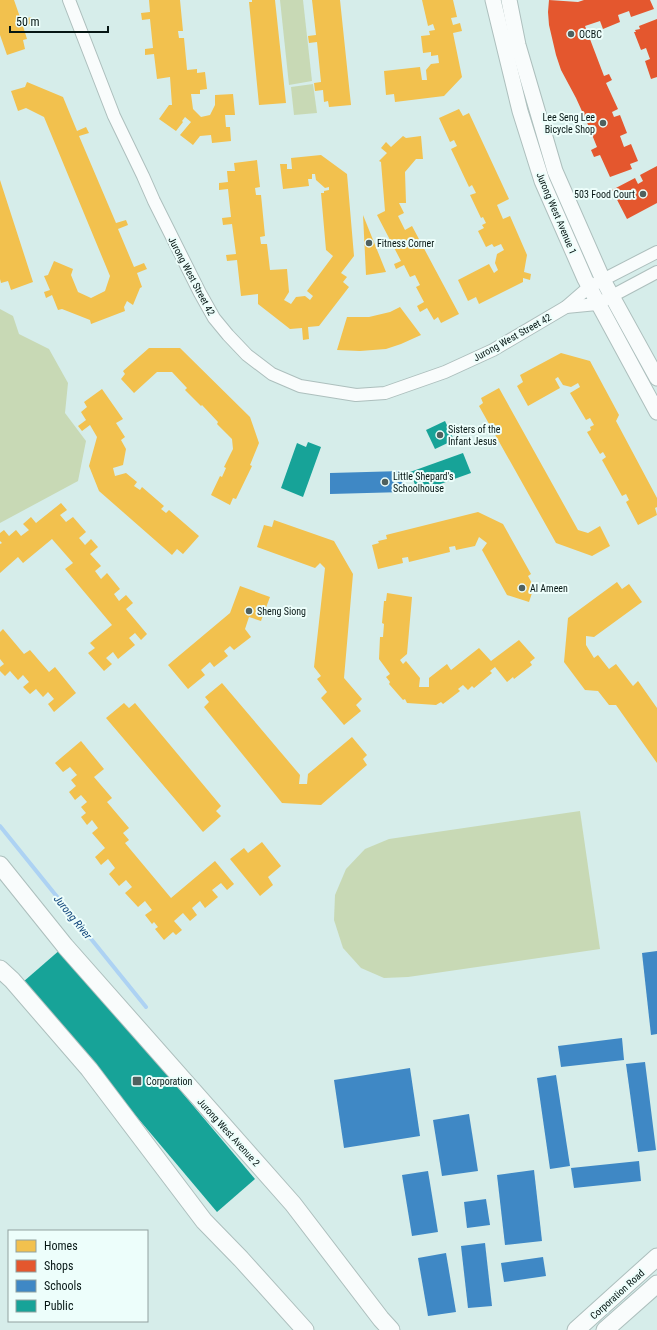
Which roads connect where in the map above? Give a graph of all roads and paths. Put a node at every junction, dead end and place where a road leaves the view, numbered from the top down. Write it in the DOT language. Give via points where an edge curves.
graph roads {
  1 [pos="69,0"];
  2 [pos="493,0"];
  3 [pos="509,0"];
  4 [pos="657,252"];
  5 [pos="657,272"];
  6 [pos="603,280"];
  7 [pos="589,287"];
  8 [pos="612,297"];
  9 [pos="597,304"];
  10 [pos="566,307"];
  11 [pos="657,378"];
  12 [pos="657,412"];
  13 [pos="0,865"];
  14 [pos="0,969"];
  15 [pos="657,1258"];
  16 [pos="657,1284"];
  17 [pos="305,1330"];
  18 [pos="391,1330"];
  19 [pos="576,1330"];
  20 [pos="605,1330"];
  1 -- 10 [label="street, Jurong West Street 42" via="114,116 200,293 214,318 228,335 247,355 272,374 300,386 329,392 356,395 385,393 445,372 487,353"];
  2 -- 7 [label="street, Jurong West Avenue 1" via="520,111 542,181"];
  3 -- 6 [label="street, Jurong West Avenue 1" via="518,45 555,171"];
  4 -- 6 [label="street, Jurong West Street 42"];
  5 -- 8 [label="street, Jurong West Street 42"];
  6 -- 7 [label="street, Jurong West Street 42"];
  6 -- 8 [label="street, Jurong West Avenue 1"];
  7 -- 9 [label="street, Jurong West Avenue 1"];
  7 -- 10 [label="street, Jurong West Street 42"];
  8 -- 9 [label="street, Jurong West Street 42"];
  8 -- 11 [label="street, Jurong West Avenue 1"];
  9 -- 10 [label="street, Jurong West Street 42"];
  9 -- 12 [label="street, Jurong West Avenue 1"];
  13 -- 18 [label="main road, Jurong West Avenue 2" via="65,946 292,1204"];
  14 -- 17 [label="main road" via="89,1069 204,1221"];
  15 -- 19 [label="main road, Corporation Road"];
  16 -- 20 [label="main road, Corporation Road"];
}
